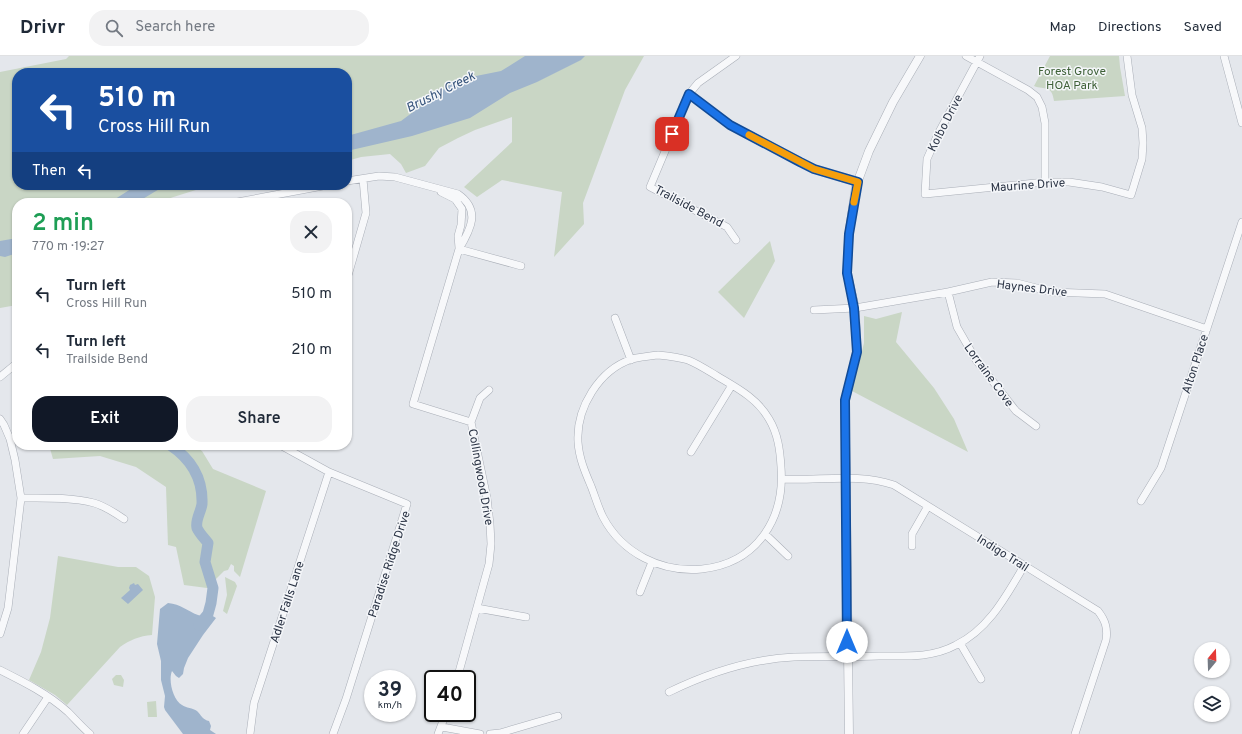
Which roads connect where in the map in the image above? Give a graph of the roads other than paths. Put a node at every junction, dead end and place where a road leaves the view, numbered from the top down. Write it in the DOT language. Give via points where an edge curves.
graph roads {
  1 [pos="736,56"];
  2 [pos="920,56"];
  3 [pos="966,56"];
  4 [pos="1127,56"];
  5 [pos="1224,56"];
  6 [pos="978,59"];
  7 [pos="689,94"];
  8 [pos="1242,123"];
  9 [pos="363,179"];
  10 [pos="352,181"];
  11 [pos="858,182"];
  12 [pos="1044,182"];
  13 [pos="427,186"];
  14 [pos="301,190"];
  15 [pos="925,194"];
  16 [pos="259,198"];
  17 [pos="1242,222"];
  18 [pos="736,240"];
  19 [pos="459,249"];
  20 [pos="352,262"];
  21 [pos="521,266"];
  22 [pos="948,292"];
  23 [pos="854,308"];
  24 [pos="814,310"];
  25 [pos="615,318"];
  26 [pos="1207,329"];
  27 [pos="631,360"];
  28 [pos="12,367"];
  29 [pos="0,377"];
  30 [pos="732,385"];
  31 [pos="488,390"];
  32 [pos="0,419"];
  33 [pos="471,422"];
  34 [pos="1036,426"];
  35 [pos="12,447"];
  36 [pos="13,450"];
  37 [pos="296,450"];
  38 [pos="691,452"];
  39 [pos="329,472"];
  40 [pos="846,478"];
  41 [pos="782,479"];
  42 [pos="21,498"];
  43 [pos="1141,501"];
  44 [pos="928,506"];
  45 [pos="124,519"];
  46 [pos="765,534"];
  47 [pos="912,546"];
  48 [pos="788,556"];
  49 [pos="652,562"];
  50 [pos="1024,566"];
  51 [pos="640,592"];
  52 [pos="477,608"];
  53 [pos="526,617"];
  54 [pos="0,634"];
  55 [pos="960,643"];
  56 [pos="847,657"];
  57 [pos="0,670"];
  58 [pos="460,670"];
  59 [pos="981,680"];
  60 [pos="670,692"];
  61 [pos="48,697"];
  62 [pos="558,716"];
  63 [pos="443,722"];
  64 [pos="442,726"];
  65 [pos="23,734"];
  66 [pos="90,734"];
  67 [pos="250,734"];
  68 [pos="333,734"];
  69 [pos="438,734"];
  70 [pos="480,734"];
  71 [pos="490,734"];
  72 [pos="849,734"];
  73 [pos="1075,734"];
  1 -- 7 [label="street, Trailside Bend" via="698,83"];
  2 -- 11 [label="street" via="889,109"];
  3 -- 6 [label="street"];
  4 -- 12 [label="street, Maurine Drive" via="1132,96 1142,128 1143,143 1142,159 1131,195 1069,182"];
  5 -- 8 [label="street"];
  6 -- 12 [label="street" via="1037,97 1045,123"];
  6 -- 15 [label="street, Kolbo Drive" via="927,159"];
  7 -- 11 [label="street" via="730,125 800,162 814,169"];
  7 -- 18 [label="street, Trailside Bend" via="650,187 728,227"];
  9 -- 10 [label="street, Collingwood Drive"];
  9 -- 13 [label="street, Collingwood Drive" via="395,177"];
  9 -- 20 [label="street" via="366,212"];
  11 -- 23 [label="street" via="849,234 847,273"];
  12 -- 15 [label="street, Maurine Drive"];
  13 -- 19 [label="street, Collingwood Drive" via="455,198 462,209"];
  13 -- 19 [label="street, Collingwood Drive" via="458,194 470,205 471,222 467,236"];
  14 -- 16 [label="street"];
  17 -- 26 [label="street, Alton Place"];
  19 -- 21 [label="street"];
  19 -- 33 [label="street, Collingwood Drive" via="413,404"];
  22 -- 23 [label="street, Haynes Drive"];
  22 -- 26 [label="street, Haynes Drive" via="992,282 1017,283 1052,292 1105,294"];
  22 -- 34 [label="street, Lorraine Cove" via="957,328 976,360 1016,411"];
  23 -- 24 [label="street, Haynes Drive"];
  23 -- 40 [label="street" via="857,352 845,400"];
  25 -- 27 [label="street"];
  26 -- 43 [label="street, Alton Place" via="1161,468"];
  27 -- 30 [label="street" via="658,355 680,358 699,365"];
  27 -- 49 [label="street" via="609,373 589,396 580,420 578,441 582,462 608,526 629,548"];
  28 -- 29 [label="street"];
  30 -- 38 [label="street"];
  30 -- 41 [label="street" via="757,403 770,420 780,449"];
  31 -- 33 [label="street" via="480,398"];
  32 -- 35 [label="street"];
  33 -- 52 [label="street, Collingwood Drive" via="487,498 491,544 489,564"];
  36 -- 42 [label="street"];
  37 -- 39 [label="street, Paradise Ridge Drive"];
  39 -- 67 [label="street, Adler Falls Lane" via="254,703"];
  39 -- 68 [label="street, Paradise Ridge Drive" via="408,504"];
  40 -- 41 [label="street, Indigo Trail"];
  40 -- 44 [label="street, Indigo Trail" via="884,482 903,490"];
  40 -- 56 [label="street"];
  41 -- 46 [label="street" via="778,507"];
  42 -- 45 [label="street" via="75,499 95,503"];
  42 -- 54 [label="street" via="8,608"];
  44 -- 47 [label="street" via="912,534"];
  44 -- 50 [label="street, Indigo Trail"];
  46 -- 48 [label="street"];
  46 -- 49 [label="street" via="742,556 714,567 683,569"];
  49 -- 51 [label="street"];
  50 -- 55 [label="street" via="993,615"];
  50 -- 73 [label="street, Indigo Trail" via="1095,609 1106,626 1106,640"];
  52 -- 53 [label="street"];
  52 -- 58 [label="street, Collingwood Drive"];
  55 -- 56 [label="street" via="926,655"];
  55 -- 59 [label="street"];
  56 -- 60 [label="street" via="794,657 750,663 729,668"];
  56 -- 72 [label="street"];
  57 -- 61 [label="street"];
  61 -- 65 [label="street"];
  61 -- 66 [label="street"];
  62 -- 71 [label="street"];
  63 -- 64 [label="street"];
  64 -- 69 [label="street"];
  64 -- 70 [label="street"];
}
